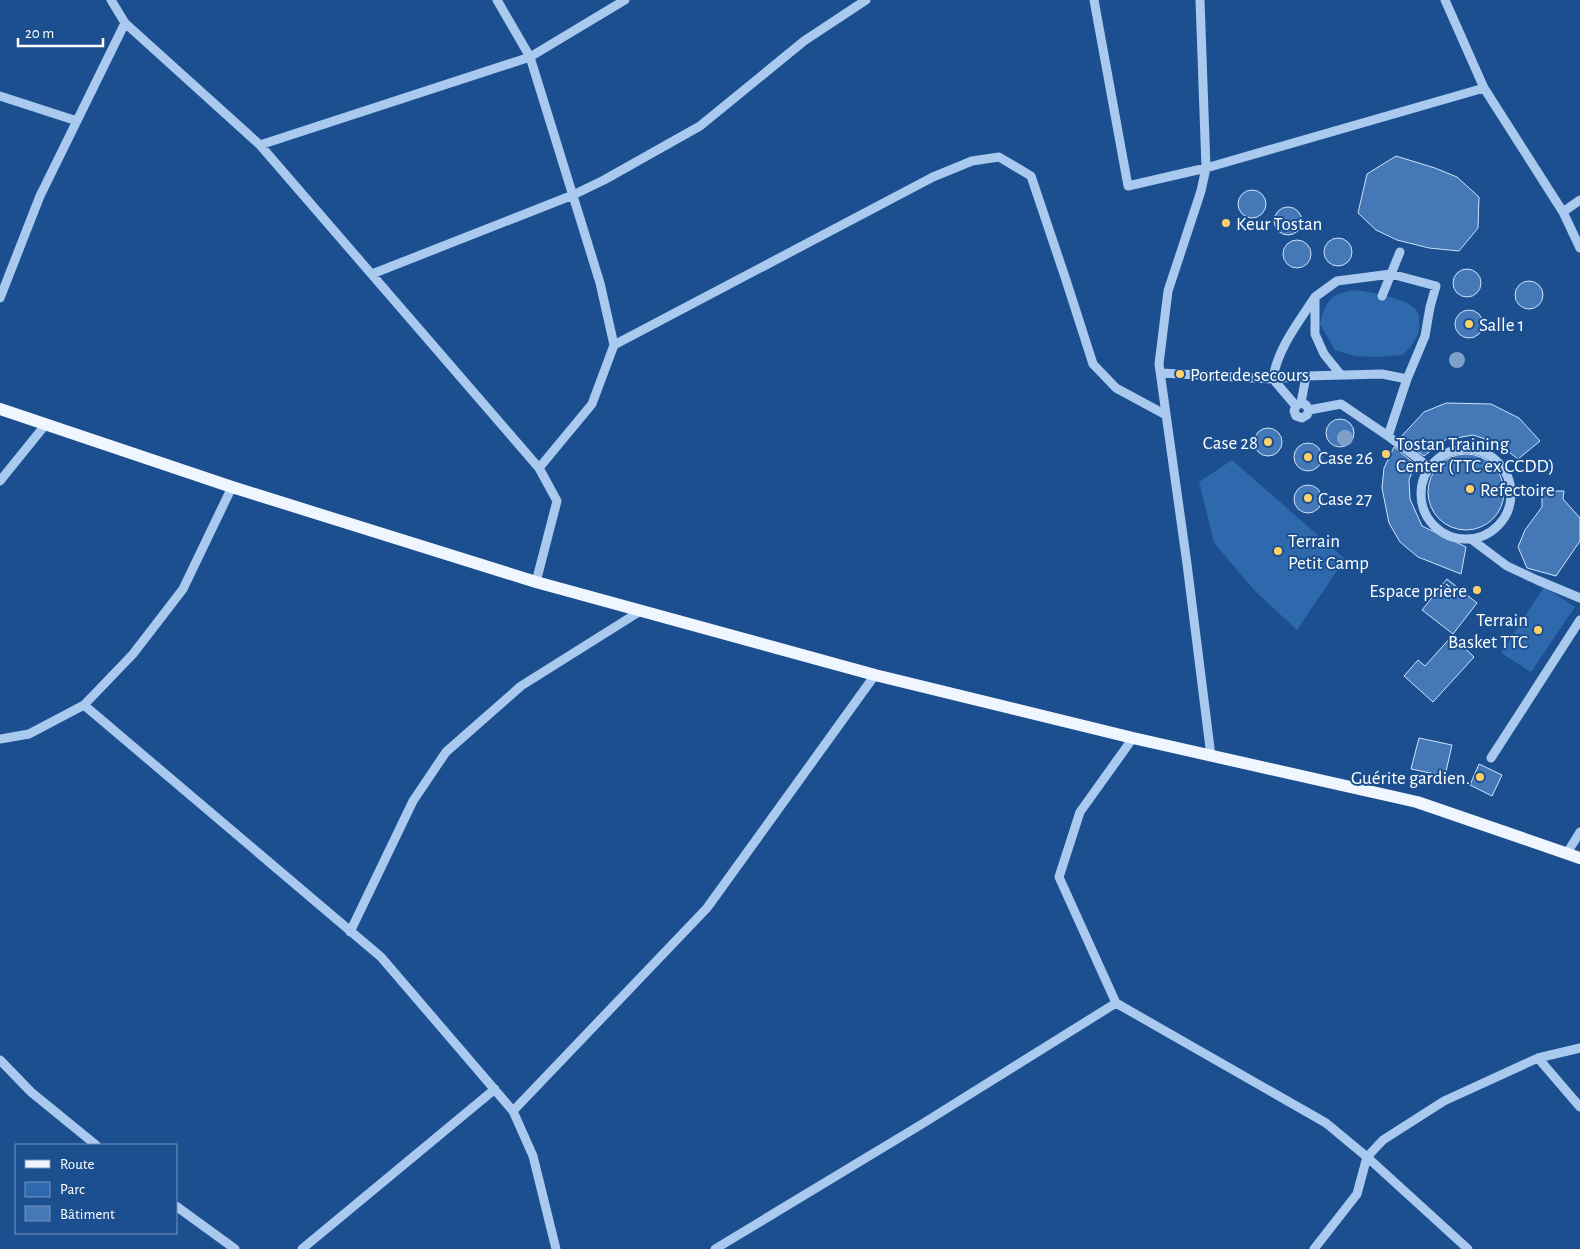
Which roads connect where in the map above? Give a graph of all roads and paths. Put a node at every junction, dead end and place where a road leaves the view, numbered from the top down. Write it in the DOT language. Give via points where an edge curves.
graph roads {
  1 [pos="111,0"];
  2 [pos="497,0"];
  3 [pos="625,0"];
  4 [pos="866,0"];
  5 [pos="1094,0"];
  6 [pos="1200,0"];
  7 [pos="1446,0"];
  8 [pos="124,23"];
  9 [pos="530,57"];
  10 [pos="1484,88"];
  11 [pos="0,96"];
  12 [pos="77,121"];
  13 [pos="260,145"];
  14 [pos="1206,168"];
  15 [pos="573,194"];
  16 [pos="1580,200"];
  17 [pos="1563,212"];
  18 [pos="1580,248"];
  19 [pos="1400,252"];
  20 [pos="372,274"];
  21 [pos="1391,274"];
  22 [pos="1382,296"];
  23 [pos="1315,297"];
  24 [pos="0,298"];
  25 [pos="614,345"];
  26 [pos="1161,373"];
  27 [pos="1341,375"];
  28 [pos="1306,376"];
  29 [pos="1273,379"];
  30 [pos="1407,379"];
  31 [pos="1298,404"];
  32 [pos="0,410"];
  33 [pos="1309,410"];
  34 [pos="1166,415"];
  35 [pos="46,424"];
  36 [pos="1388,436"];
  37 [pos="1429,467"];
  38 [pos="540,468"];
  39 [pos="0,481"];
  40 [pos="232,487"];
  41 [pos="1471,539"];
  42 [pos="536,582"];
  43 [pos="1580,598"];
  44 [pos="642,610"];
  45 [pos="1580,620"];
  46 [pos="875,675"];
  47 [pos="84,705"];
  48 [pos="1133,738"];
  49 [pos="0,739"];
  50 [pos="1211,756"];
  51 [pos="1491,758"];
  52 [pos="1580,832"];
  53 [pos="1567,854"];
  54 [pos="1580,858"];
  55 [pos="350,932"];
  56 [pos="1116,1002"];
  57 [pos="1580,1048"];
  58 [pos="1538,1058"];
  59 [pos="0,1060"];
  60 [pos="495,1089"];
  61 [pos="1580,1107"];
  62 [pos="513,1111"];
  63 [pos="95,1144"];
  64 [pos="1367,1157"];
  65 [pos="178,1207"];
  66 [pos="235,1249"];
  67 [pos="302,1249"];
  68 [pos="556,1249"];
  69 [pos="715,1249"];
  70 [pos="1314,1249"];
  71 [pos="1468,1249"];
  1 -- 8 [label="street"];
  2 -- 9 [label="street"];
  3 -- 9 [label="street"];
  4 -- 15 [label="street" via="804,42 700,126"];
  5 -- 14 [label="street" via="1128,186"];
  6 -- 14 [label="street"];
  7 -- 10 [label="street"];
  8 -- 12 [label="street"];
  8 -- 13 [label="street"];
  9 -- 13 [label="street"];
  9 -- 15 [label="street"];
  10 -- 14 [label="street"];
  10 -- 17 [label="street"];
  11 -- 12 [label="street"];
  12 -- 24 [label="street" via="40,196"];
  13 -- 20 [label="street"];
  14 -- 26 [label="street" via="1168,291 1159,364"];
  15 -- 20 [label="street"];
  15 -- 25 [label="street" via="600,283"];
  16 -- 17 [label="street"];
  17 -- 18 [label="street"];
  19 -- 21 [label="street"];
  20 -- 38 [label="street"];
  21 -- 22 [label="street"];
  21 -- 23 [label="street" via="1336,281"];
  21 -- 30 [label="street" via="1436,286 1425,336"];
  23 -- 27 [label="street" via="1315,334 1324,354"];
  23 -- 29 [label="street" via="1275,364"];
  25 -- 34 [label="street" via="932,177 972,162 999,157 1030,176 1093,364 1116,388"];
  25 -- 38 [label="street" via="592,404"];
  26 -- 29 [label="street"];
  26 -- 34 [label="street"];
  27 -- 28 [label="street"];
  27 -- 30 [label="street" via="1382,374"];
  28 -- 29 [label="street"];
  28 -- 31 [label="street"];
  29 -- 31 [label="street"];
  30 -- 36 [label="street"];
  31 -- 33 [label="street" via="1306,405"];
  31 -- 33 [label="street" via="1294,411 1296,416 1302,418"];
  32 -- 35 [label="main road"];
  33 -- 36 [label="street" via="1341,404"];
  34 -- 50 [label="street"];
  35 -- 39 [label="street"];
  35 -- 40 [label="main road"];
  36 -- 37 [label="street"];
  37 -- 41 [label="street" via="1422,484 1425,512 1443,533"];
  37 -- 41 [label="street" via="1448,452 1476,450 1489,454 1508,475 1511,503 1505,516 1496,528"];
  38 -- 42 [label="street" via="557,501"];
  40 -- 42 [label="main road"];
  40 -- 47 [label="street" via="183,589 133,654"];
  41 -- 43 [label="street" via="1506,566"];
  42 -- 44 [label="main road"];
  44 -- 46 [label="main road"];
  44 -- 55 [label="street" via="521,686 446,752 413,801"];
  45 -- 51 [label="street"];
  46 -- 48 [label="main road"];
  46 -- 62 [label="street" via="707,908"];
  47 -- 49 [label="street" via="29,734"];
  47 -- 55 [label="street"];
  48 -- 50 [label="main road"];
  48 -- 56 [label="street" via="1080,812 1059,877"];
  50 -- 53 [label="main road" via="1417,802"];
  52 -- 53 [label="street"];
  53 -- 54 [label="main road"];
  55 -- 60 [label="street" via="381,957"];
  56 -- 64 [label="street" via="1326,1122"];
  56 -- 69 [label="street"];
  57 -- 58 [label="street"];
  58 -- 61 [label="street"];
  58 -- 64 [label="street" via="1444,1101 1384,1140"];
  59 -- 63 [label="street" via="31,1092"];
  60 -- 62 [label="street"];
  60 -- 67 [label="street"];
  62 -- 68 [label="street" via="533,1156"];
  64 -- 70 [label="street" via="1357,1194"];
  64 -- 71 [label="street"];
  65 -- 66 [label="street"];
}
